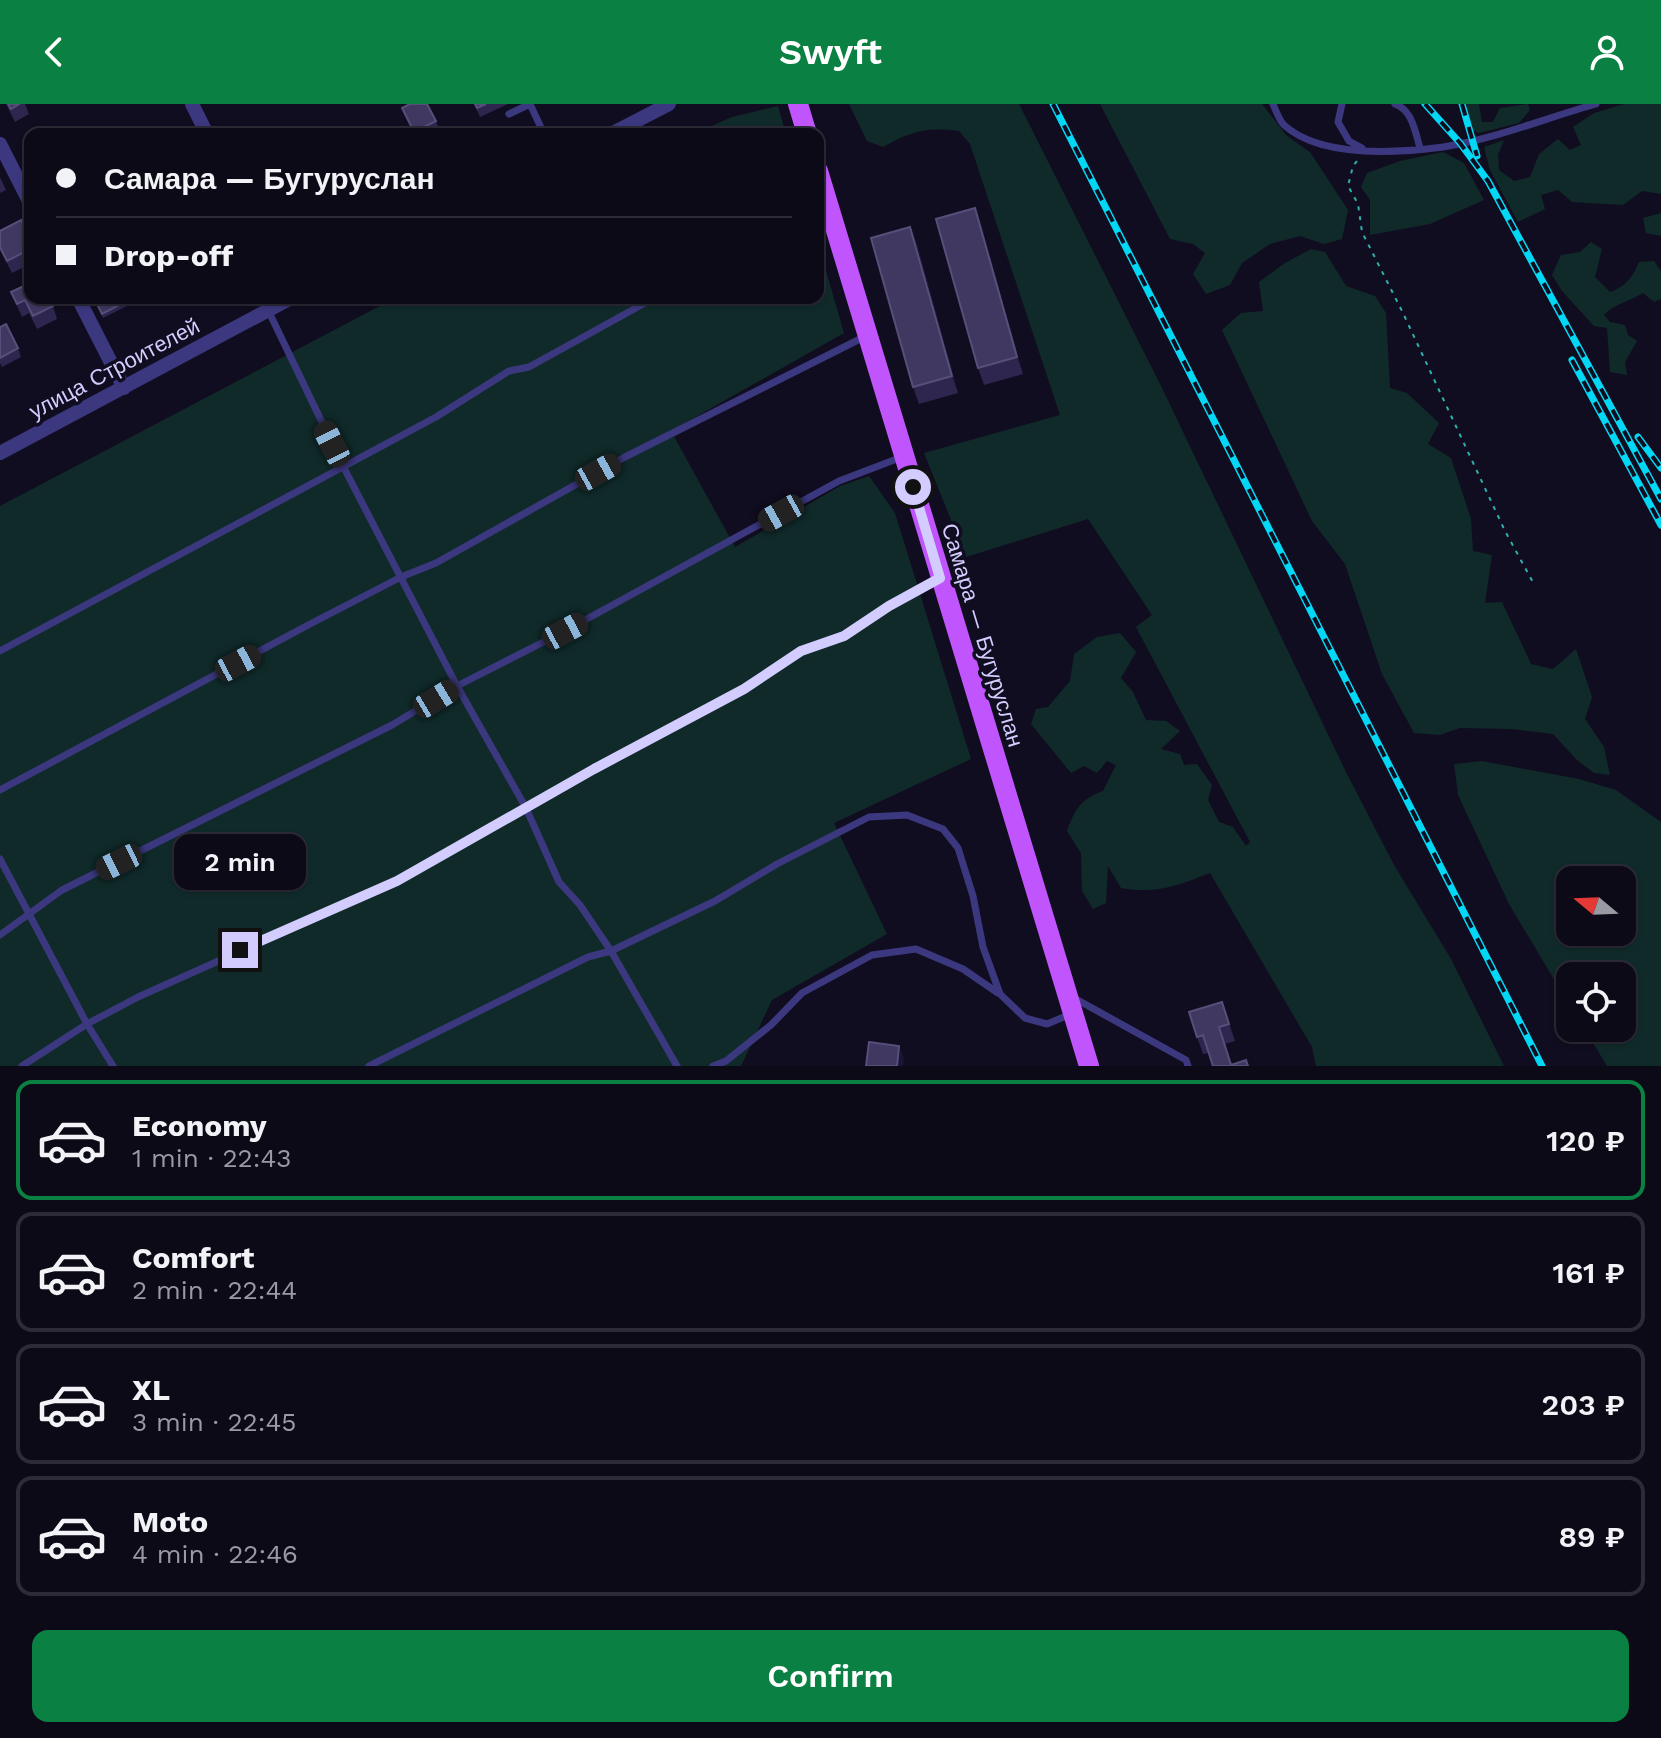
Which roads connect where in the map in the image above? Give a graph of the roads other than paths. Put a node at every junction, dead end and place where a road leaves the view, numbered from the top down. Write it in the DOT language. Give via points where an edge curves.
graph roads {
  1 [pos="192,104"];
  2 [pos="669,104"];
  3 [pos="798,104"];
  4 [pos="1273,104"];
  5 [pos="1342,104"];
  6 [pos="1395,104"];
  7 [pos="1596,104"];
  8 [pos="509,114"];
  9 [pos="204,128"];
  10 [pos="541,128"];
  11 [pos="623,128"];
  12 [pos="805,128"];
  13 [pos="0,144"];
  14 [pos="1420,148"];
  15 [pos="1368,151"];
  16 [pos="24,191"];
  17 [pos="824,216"];
  18 [pos="81,304"];
  19 [pos="278,304"];
  20 [pos="643,304"];
  21 [pos="268,310"];
  22 [pos="867,335"];
  23 [pos="124,388"];
  24 [pos="0,453"];
  25 [pos="903,457"];
  26 [pos="344,468"];
  27 [pos="401,577"];
  28 [pos="940,578"];
  29 [pos="0,651"];
  30 [pos="457,686"];
  31 [pos="0,790"];
  32 [pos="526,808"];
  33 [pos="0,859"];
  34 [pos="28,914"];
  35 [pos="0,935"];
  36 [pos="611,951"];
  37 [pos="1000,994"];
  38 [pos="1070,1004"];
  39 [pos="87,1024"];
  40 [pos="22,1066"];
  41 [pos="113,1066"];
  42 [pos="369,1066"];
  43 [pos="677,1066"];
  44 [pos="713,1066"];
  45 [pos="1089,1066"];
  46 [pos="1188,1066"];
  1 -- 9 [label="street"];
  2 -- 11 [label="street"];
  3 -- 12 [label="main road"];
  4 -- 15 [label="lane" via="1282,123 1303,139 1328,148"];
  5 -- 15 [label="lane" via="1338,122 1349,141"];
  6 -- 14 [label="lane" via="1413,123"];
  7 -- 14 [label="lane" via="1471,140"];
  8 -- 10 [label="lane" via="530,104"];
  13 -- 16 [label="street"];
  14 -- 15 [label="lane"];
  17 -- 22 [label="main road, Самара — Бугуруслан"];
  18 -- 23 [label="street"];
  19 -- 21 [label="street, улица Строителей"];
  20 -- 26 [label="lane" via="529,367 509,371"];
  21 -- 23 [label="street, улица Строителей"];
  21 -- 26 [label="lane"];
  22 -- 25 [label="main road, Самара — Бугуруслан"];
  22 -- 27 [label="lane"];
  23 -- 24 [label="street, улица Строителей"];
  25 -- 28 [label="main road, Самара — Бугуруслан"];
  25 -- 30 [label="lane" via="839,481"];
  26 -- 27 [label="lane"];
  26 -- 29 [label="lane"];
  27 -- 30 [label="lane"];
  27 -- 31 [label="lane"];
  28 -- 32 [label="lane" via="844,636 801,651 744,689"];
  28 -- 38 [label="main road, Самара — Бугуруслан"];
  30 -- 32 [label="lane"];
  30 -- 34 [label="lane" via="392,725 62,890"];
  32 -- 36 [label="lane" via="559,882"];
  32 -- 39 [label="lane" via="397,881"];
  33 -- 34 [label="lane"];
  34 -- 35 [label="lane"];
  34 -- 39 [label="lane"];
  36 -- 37 [label="lane" via="869,817 907,815 943,829 958,848"];
  36 -- 42 [label="lane" via="588,957"];
  36 -- 43 [label="lane"];
  37 -- 38 [label="lane" via="1025,1018 1047,1024"];
  37 -- 44 [label="lane" via="963,969 916,949 872,955 802,993 771,1025"];
  38 -- 45 [label="main road, Самара — Бугуруслан"];
  38 -- 46 [label="lane" via="1186,1060"];
  39 -- 40 [label="lane"];
  39 -- 41 [label="lane"];
}
